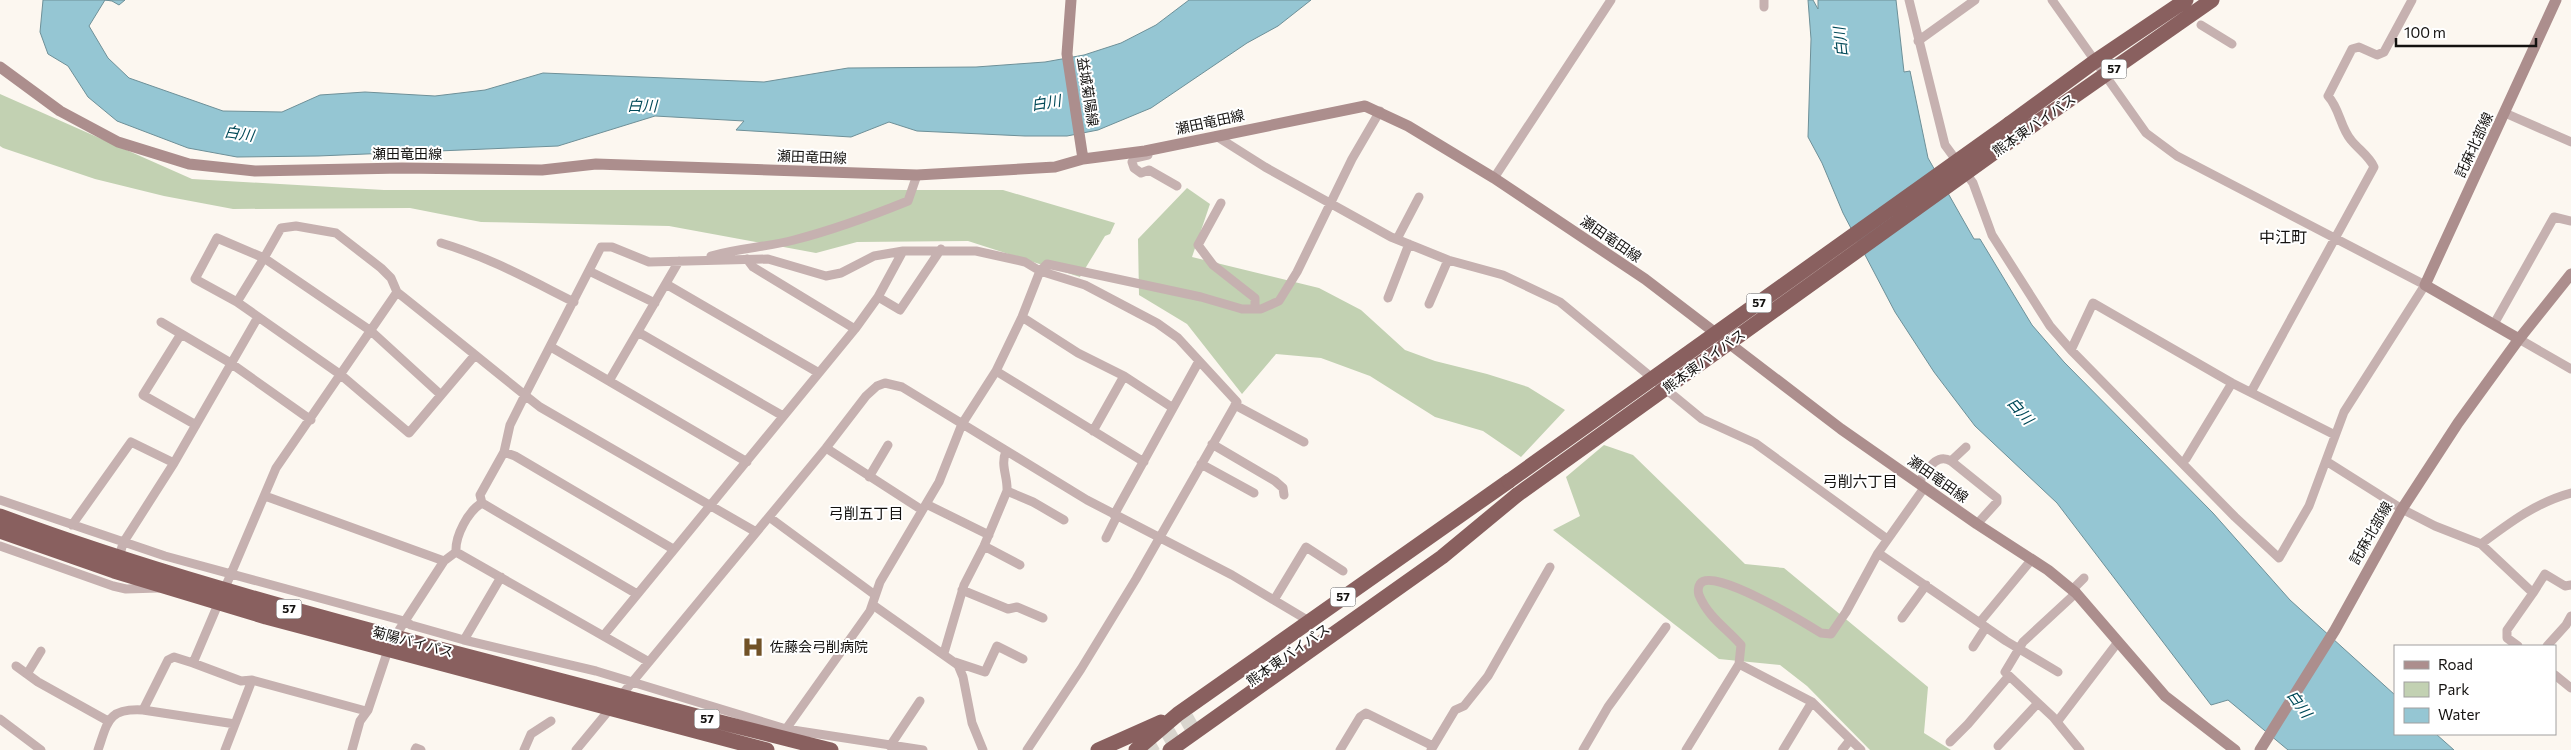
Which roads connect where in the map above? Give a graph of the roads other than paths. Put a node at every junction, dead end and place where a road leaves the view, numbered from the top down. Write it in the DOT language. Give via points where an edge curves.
graph roads {
  1 [pos="1071,0"];
  2 [pos="1612,0"];
  3 [pos="1909,0"];
  4 [pos="1975,0"];
  5 [pos="2052,0"];
  6 [pos="2186,0"];
  7 [pos="2212,0"];
  8 [pos="2412,0"];
  9 [pos="2556,0"];
  10 [pos="2201,25"];
  11 [pos="1918,41"];
  12 [pos="2232,44"];
  13 [pos="2094,62"];
  14 [pos="1,67"];
  15 [pos="2104,76"];
  16 [pos="1380,111"];
  17 [pos="2505,113"];
  18 [pos="2013,131"];
  19 [pos="1240,134"];
  20 [pos="1217,137"];
  21 [pos="2571,142"];
  22 [pos="1083,159"];
  23 [pos="917,175"];
  24 [pos="1494,178"];
  25 [pos="1177,186"];
  26 [pos="1419,197"];
  27 [pos="1222,203"];
  28 [pos="1329,203"];
  29 [pos="2571,221"];
  30 [pos="2337,237"];
  31 [pos="1397,239"];
  32 [pos="441,244"];
  33 [pos="1409,244"];
  34 [pos="941,250"];
  35 [pos="903,251"];
  36 [pos="264,258"];
  37 [pos="747,259"];
  38 [pos="699,260"];
  39 [pos="1448,260"];
  40 [pos="679,261"];
  41 [pos="1040,270"];
  42 [pos="589,271"];
  43 [pos="2571,274"];
  44 [pos="666,284"];
  45 [pos="2425,285"];
  46 [pos="397,292"];
  47 [pos="878,297"];
  48 [pos="1388,298"];
  49 [pos="237,302"];
  50 [pos="574,302"];
  51 [pos="655,303"];
  52 [pos="1429,304"];
  53 [pos="1255,309"];
  54 [pos="258,317"];
  55 [pos="1022,317"];
  56 [pos="160,322"];
  57 [pos="2494,324"];
  58 [pos="854,328"];
  59 [pos="370,331"];
  60 [pos="638,332"];
  61 [pos="180,334"];
  62 [pos="2519,339"];
  63 [pos="551,347"];
  64 [pos="2071,350"];
  65 [pos="475,355"];
  66 [pos="1199,361"];
  67 [pos="230,362"];
  68 [pos="2571,369"];
  69 [pos="996,371"];
  70 [pos="819,373"];
  71 [pos="341,375"];
  72 [pos="1124,376"];
  73 [pos="609,381"];
  74 [pos="2232,383"];
  75 [pos="2251,392"];
  76 [pos="441,395"];
  77 [pos="525,395"];
  78 [pos="1235,405"];
  79 [pos="1173,408"];
  80 [pos="783,416"];
  81 [pos="311,420"];
  82 [pos="962,424"];
  83 [pos="196,425"];
  84 [pos="1093,430"];
  85 [pos="2335,435"];
  86 [pos="1304,442"];
  87 [pos="1212,444"];
  88 [pos="888,446"];
  89 [pos="1966,447"];
  90 [pos="826,448"];
  91 [pos="1006,451"];
  92 [pos="504,452"];
  93 [pos="2186,460"];
  94 [pos="1951,461"];
  95 [pos="2326,461"];
  96 [pos="747,462"];
  97 [pos="1144,462"];
  98 [pos="174,463"];
  99 [pos="1201,464"];
  100 [pos="869,477"];
  101 [pos="1921,485"];
  102 [pos="1007,491"];
  103 [pos="1254,493"];
  104 [pos="2571,493"];
  105 [pos="1284,495"];
  106 [pos="265,496"];
  107 [pos="0,500"];
  108 [pos="482,503"];
  109 [pos="710,503"];
  110 [pos="924,507"];
  111 [pos="2402,509"];
  112 [pos="0,516"];
  113 [pos="1116,516"];
  114 [pos="769,517"];
  115 [pos="1064,520"];
  116 [pos="1977,524"];
  117 [pos="72,525"];
  118 [pos="0,531"];
  119 [pos="756,532"];
  120 [pos="989,535"];
  121 [pos="1159,536"];
  122 [pos="1106,538"];
  123 [pos="1887,539"];
  124 [pos="123,543"];
  125 [pos="2481,544"];
  126 [pos="0,546"];
  127 [pos="984,546"];
  128 [pos="673,549"];
  129 [pos="456,552"];
  130 [pos="1878,553"];
  131 [pos="119,558"];
  132 [pos="2032,559"];
  133 [pos="444,561"];
  134 [pos="66,563"];
  135 [pos="1020,565"];
  136 [pos="1550,567"];
  137 [pos="1343,570"];
  138 [pos="230,574"];
  139 [pos="501,577"];
  140 [pos="2084,578"];
  141 [pos="1926,585"];
  142 [pos="2571,585"];
  143 [pos="962,590"];
  144 [pos="2074,591"];
  145 [pos="2533,593"];
  146 [pos="637,594"];
  147 [pos="875,595"];
  148 [pos="220,596"];
  149 [pos="1274,600"];
  150 [pos="873,605"];
  151 [pos="2571,616"];
  152 [pos="1043,618"];
  153 [pos="1902,618"];
  154 [pos="404,621"];
  155 [pos="1308,621"];
  156 [pos="1983,624"];
  157 [pos="1666,627"];
  158 [pos="604,635"];
  159 [pos="464,640"];
  160 [pos="2118,642"];
  161 [pos="391,643"];
  162 [pos="2517,645"];
  163 [pos="2548,645"];
  164 [pos="1973,646"];
  165 [pos="2020,648"];
  166 [pos="42,651"];
  167 [pos="944,654"];
  168 [pos="1023,659"];
  169 [pos="649,662"];
  170 [pos="955,662"];
  171 [pos="193,663"];
  172 [pos="1739,664"];
  173 [pos="16,666"];
  174 [pos="2058,672"];
  175 [pos="27,674"];
  176 [pos="2556,676"];
  177 [pos="2008,677"];
  178 [pos="252,680"];
  179 [pos="630,683"];
  180 [pos="2571,688"];
  181 [pos="920,701"];
  182 [pos="614,702"];
  183 [pos="1812,702"];
  184 [pos="2038,703"];
  185 [pos="142,710"];
  186 [pos="366,711"];
  187 [pos="1189,718"];
  188 [pos="0,719"];
  189 [pos="108,720"];
  190 [pos="551,721"];
  191 [pos="2057,722"];
  192 [pos="235,724"];
  193 [pos="680,727"];
  194 [pos="786,729"];
  195 [pos="1850,740"];
  196 [pos="1950,742"];
  197 [pos="890,746"];
  198 [pos="1998,746"];
  199 [pos="2262,747"];
  200 [pos="1432,748"];
  201 [pos="41,750"];
  202 [pos="98,750"];
  203 [pos="225,750"];
  204 [pos="352,750"];
  205 [pos="415,750"];
  206 [pos="421,750"];
  207 [pos="524,750"];
  208 [pos="576,750"];
  209 [pos="744,750"];
  210 [pos="767,750"];
  211 [pos="831,750"];
  212 [pos="923,750"];
  213 [pos="982,750"];
  214 [pos="1027,750"];
  215 [pos="1098,750"];
  216 [pos="1136,750"];
  217 [pos="1170,750"];
  218 [pos="1340,750"];
  219 [pos="1583,750"];
  220 [pos="1686,750"];
  221 [pos="1783,750"];
  222 [pos="1842,750"];
  223 [pos="1861,750"];
  224 [pos="2080,750"];
  225 [pos="2235,750"];
  1 -- 22 [label="main road, 益城菊陽線" via="1067,54"];
  2 -- 24 [label="street"];
  3 -- 11 [label="street"];
  4 -- 11 [label="street"];
  5 -- 13 [label="street"];
  6 -- 13 [label="highway, 熊本東バイパス / 57"];
  7 -- 15 [label="highway, 熊本東バイパス / 57"];
  8 -- 30 [label="street" via="2384,52 2377,55 2359,47 2352,49 2328,96 2336,104 2350,139 2374,167"];
  9 -- 17 [label="main road, 託麻北部線"];
  10 -- 12 [label="street"];
  11 -- 64 [label="street" via="1945,145 1973,183 1992,235 2050,326"];
  13 -- 15 [label="street"];
  13 -- 18 [label="highway, 熊本東バイパス / 57"];
  14 -- 23 [label="main road, 瀬田竜田線" via="60,111 118,142 189,164 255,171 542,170 596,164"];
  15 -- 18 [label="highway, 熊本東バイパス / 57"];
  15 -- 30 [label="street" via="2146,133 2170,150"];
  16 -- 20 [label="main road, 瀬田竜田線" via="1365,106"];
  16 -- 24 [label="main road, 瀬田竜田線"];
  16 -- 28 [label="street"];
  17 -- 21 [label="street"];
  17 -- 45 [label="main road, 託麻北部線"];
  18 -- 155 [label="highway, 熊本東バイパス / 57, bridge"];
  18 -- 187 [label="highway, 熊本東バイパス / 57, bridge" via="1516,495 1442,557"];
  19 -- 20 [label="street"];
  20 -- 22 [label="main road, 瀬田竜田線"];
  20 -- 25 [label="street" via="1135,158 1132,162 1141,173 1149,170"];
  20 -- 28 [label="street"];
  22 -- 23 [label="main road, 瀬田竜田線" via="1055,167"];
  23 -- 38 [label="street" via="908,201 896,206 827,231 739,248"];
  24 -- 101 [label="main road, 瀬田竜田線" via="1645,279 1825,417"];
  26 -- 31 [label="street"];
  27 -- 53 [label="street" via="1198,245 1213,265 1255,298"];
  28 -- 31 [label="street"];
  28 -- 53 [label="street" via="1279,301"];
  29 -- 57 [label="street" via="2554,217"];
  30 -- 45 [label="street"];
  30 -- 75 [label="street"];
  31 -- 33 [label="street"];
  32 -- 50 [label="street" via="503,265"];
  33 -- 39 [label="street"];
  33 -- 48 [label="street"];
  34 -- 35 [label="street"];
  34 -- 41 [label="street" via="976,251 1025,262"];
  34 -- 47 [label="street" via="900,310"];
  35 -- 37 [label="street" via="874,256 841,273 826,276 768,259"];
  35 -- 47 [label="street"];
  36 -- 46 [label="street" via="282,228 322,229 336,233 381,268 391,278"];
  36 -- 49 [label="street"];
  36 -- 49 [label="street" via="217,238 195,279"];
  36 -- 59 [label="street"];
  37 -- 38 [label="street"];
  37 -- 58 [label="street" via="753,267"];
  38 -- 40 [label="street"];
  39 -- 52 [label="street"];
  39 -- 123 [label="street" via="1503,275 1560,302 1702,418 1754,442"];
  40 -- 42 [label="street" via="649,262 612,247 602,247"];
  40 -- 44 [label="street"];
  41 -- 53 [label="street" via="1047,264 1242,309"];
  41 -- 55 [label="street"];
  41 -- 66 [label="street" via="1085,285 1158,323 1178,338"];
  42 -- 50 [label="street"];
  42 -- 51 [label="street"];
  43 -- 62 [label="main road, 託麻北部線"];
  44 -- 51 [label="street"];
  44 -- 70 [label="street"];
  45 -- 57 [label="main road"];
  45 -- 85 [label="street" via="2344,412"];
  46 -- 59 [label="street"];
  46 -- 65 [label="street"];
  47 -- 58 [label="street"];
  49 -- 54 [label="street"];
  50 -- 63 [label="street"];
  51 -- 60 [label="street"];
  54 -- 67 [label="street"];
  54 -- 71 [label="street"];
  55 -- 69 [label="street"];
  55 -- 72 [label="street" via="1078,353"];
  56 -- 61 [label="street"];
  57 -- 62 [label="main road"];
  58 -- 70 [label="street"];
  59 -- 71 [label="street"];
  59 -- 76 [label="street"];
  60 -- 73 [label="street"];
  60 -- 80 [label="street"];
  61 -- 67 [label="street"];
  61 -- 83 [label="street" via="143,395"];
  62 -- 68 [label="street"];
  62 -- 111 [label="main road, 託麻北部線" via="2458,423"];
  63 -- 73 [label="street"];
  63 -- 77 [label="street"];
  64 -- 74 [label="street" via="2093,303"];
  64 -- 95 [label="street" via="2279,558 2309,506"];
  65 -- 76 [label="street"];
  65 -- 77 [label="street"];
  66 -- 78 [label="street" via="1237,402"];
  66 -- 79 [label="street"];
  67 -- 81 [label="street"];
  67 -- 83 [label="street"];
  69 -- 82 [label="street"];
  69 -- 84 [label="street"];
  70 -- 80 [label="street"];
  71 -- 76 [label="street" via="409,433"];
  71 -- 81 [label="street"];
  72 -- 79 [label="street"];
  72 -- 84 [label="street"];
  73 -- 96 [label="street"];
  74 -- 75 [label="street"];
  74 -- 93 [label="street"];
  75 -- 85 [label="street"];
  77 -- 92 [label="street" via="510,425"];
  77 -- 109 [label="street" via="540,407"];
  78 -- 86 [label="street"];
  78 -- 87 [label="street"];
  79 -- 97 [label="street"];
  80 -- 96 [label="street"];
  81 -- 106 [label="street" via="276,468"];
  82 -- 90 [label="street" via="902,387 885,383 866,396"];
  82 -- 91 [label="street"];
  82 -- 110 [label="street" via="939,482"];
  83 -- 98 [label="street"];
  84 -- 97 [label="street"];
  85 -- 95 [label="street"];
  87 -- 99 [label="street"];
  87 -- 105 [label="street" via="1275,482 1283,488"];
  88 -- 100 [label="street"];
  89 -- 94 [label="street"];
  90 -- 100 [label="street"];
  90 -- 114 [label="street"];
  91 -- 102 [label="street" via="1002,463 1008,482"];
  91 -- 113 [label="street"];
  92 -- 108 [label="street" via="480,495"];
  92 -- 128 [label="street"];
  94 -- 101 [label="street" via="1938,459"];
  94 -- 116 [label="street" via="1997,498"];
  95 -- 111 [label="street"];
  96 -- 109 [label="street"];
  97 -- 113 [label="street"];
  98 -- 117 [label="street" via="131,442"];
  98 -- 124 [label="street"];
  99 -- 103 [label="street"];
  99 -- 121 [label="street"];
  100 -- 110 [label="street"];
  101 -- 116 [label="main road, 瀬田竜田線"];
  101 -- 123 [label="street"];
  102 -- 115 [label="street"];
  102 -- 120 [label="street"];
  104 -- 125 [label="street" via="2531,510"];
  106 -- 133 [label="street"];
  106 -- 138 [label="street"];
  107 -- 117 [label="street"];
  108 -- 129 [label="street" via="474,507 455,542"];
  108 -- 146 [label="street"];
  109 -- 119 [label="street"];
  109 -- 128 [label="street"];
  110 -- 120 [label="street"];
  110 -- 147 [label="street"];
  111 -- 125 [label="street"];
  111 -- 199 [label="main road, 託麻北部線" via="2335,630"];
  112 -- 131 [label="highway, 菊陽バイパス / 57"];
  113 -- 121 [label="street"];
  113 -- 122 [label="street"];
  114 -- 119 [label="street"];
  114 -- 147 [label="street"];
  116 -- 132 [label="main road, 瀬田竜田線"];
  117 -- 124 [label="street"];
  118 -- 134 [label="highway, 菊陽バイパス / 57"];
  119 -- 169 [label="street"];
  120 -- 127 [label="street"];
  121 -- 149 [label="street"];
  121 -- 214 [label="street" via="1081,669"];
  123 -- 130 [label="street"];
  124 -- 131 [label="street"];
  124 -- 138 [label="street"];
  125 -- 145 [label="street"];
  126 -- 134 [label="street"];
  127 -- 135 [label="street"];
  127 -- 143 [label="street"];
  128 -- 146 [label="street"];
  129 -- 133 [label="street"];
  129 -- 139 [label="street"];
  130 -- 141 [label="street"];
  130 -- 172 [label="street" via="1831,634 1821,633 1755,596 1714,580 1702,582 1698,593 1706,609 1740,645"];
  131 -- 148 [label="highway, 菊陽バイパス / 57"];
  132 -- 144 [label="main road, 瀬田竜田線"];
  132 -- 156 [label="street"];
  133 -- 154 [label="street"];
  134 -- 148 [label="highway, 菊陽バイパス / 57" via="166,588"];
  136 -- 200 [label="street" via="1488,676 1464,706 1455,710"];
  137 -- 149 [label="street" via="1306,547"];
  138 -- 148 [label="street"];
  138 -- 154 [label="street"];
  139 -- 158 [label="street"];
  139 -- 159 [label="street"];
  140 -- 144 [label="street"];
  141 -- 153 [label="street"];
  141 -- 156 [label="street"];
  142 -- 145 [label="street" via="2566,586 2545,574"];
  143 -- 152 [label="street"];
  143 -- 167 [label="street"];
  144 -- 160 [label="main road, 瀬田竜田線"];
  144 -- 165 [label="street"];
  145 -- 162 [label="street" via="2507,630 2507,638"];
  146 -- 158 [label="street"];
  147 -- 150 [label="street"];
  148 -- 161 [label="highway, 菊陽バイパス / 57"];
  148 -- 171 [label="street"];
  149 -- 155 [label="street"];
  150 -- 167 [label="street"];
  150 -- 194 [label="street"];
  151 -- 163 [label="street"];
  154 -- 159 [label="street"];
  154 -- 161 [label="street"];
  155 -- 187 [label="highway, 熊本東バイパス / 57"];
  156 -- 164 [label="street"];
  156 -- 165 [label="street"];
  157 -- 219 [label="street" via="1608,707"];
  158 -- 169 [label="street"];
  159 -- 179 [label="street" via="596,671"];
  160 -- 191 [label="street"];
  160 -- 225 [label="main road, 瀬田竜田線" via="2165,696"];
  161 -- 182 [label="highway, 菊陽バイパス / 57"];
  161 -- 186 [label="street"];
  165 -- 174 [label="street"];
  165 -- 177 [label="street" via="2006,671"];
  166 -- 175 [label="street"];
  167 -- 170 [label="street"];
  168 -- 170 [label="street" via="997,646 986,672"];
  169 -- 179 [label="street"];
  170 -- 213 [label="street" via="963,677 972,723"];
  171 -- 178 [label="street" via="241,681"];
  171 -- 185 [label="street" via="174,657 168,660"];
  172 -- 183 [label="street"];
  172 -- 220 [label="street"];
  173 -- 175 [label="street"];
  175 -- 189 [label="street"];
  176 -- 180 [label="street"];
  177 -- 184 [label="street"];
  177 -- 196 [label="street"];
  178 -- 186 [label="street"];
  178 -- 192 [label="street"];
  179 -- 182 [label="street"];
  179 -- 194 [label="street"];
  181 -- 197 [label="street"];
  182 -- 193 [label="highway, 菊陽バイパス / 57"];
  182 -- 208 [label="street"];
  182 -- 211 [label="highway, 菊陽バイパス / 57"];
  183 -- 195 [label="street"];
  183 -- 221 [label="street"];
  184 -- 191 [label="street"];
  184 -- 198 [label="street"];
  185 -- 189 [label="street" via="119,710"];
  185 -- 192 [label="street"];
  186 -- 204 [label="street"];
  187 -- 215 [label="highway, 57"];
  187 -- 216 [label="highway"];
  187 -- 217 [label="highway"];
  188 -- 201 [label="street"];
  189 -- 202 [label="street"];
  190 -- 207 [label="street" via="531,734"];
  191 -- 224 [label="street"];
  192 -- 203 [label="street"];
  193 -- 209 [label="highway"];
  193 -- 210 [label="highway, 菊陽バイパス / 57"];
  194 -- 197 [label="street"];
  195 -- 222 [label="street"];
  195 -- 223 [label="street"];
  197 -- 212 [label="street"];
  200 -- 218 [label="street" via="1366,713 1360,716"];
  205 -- 206 [label="street"];
}
